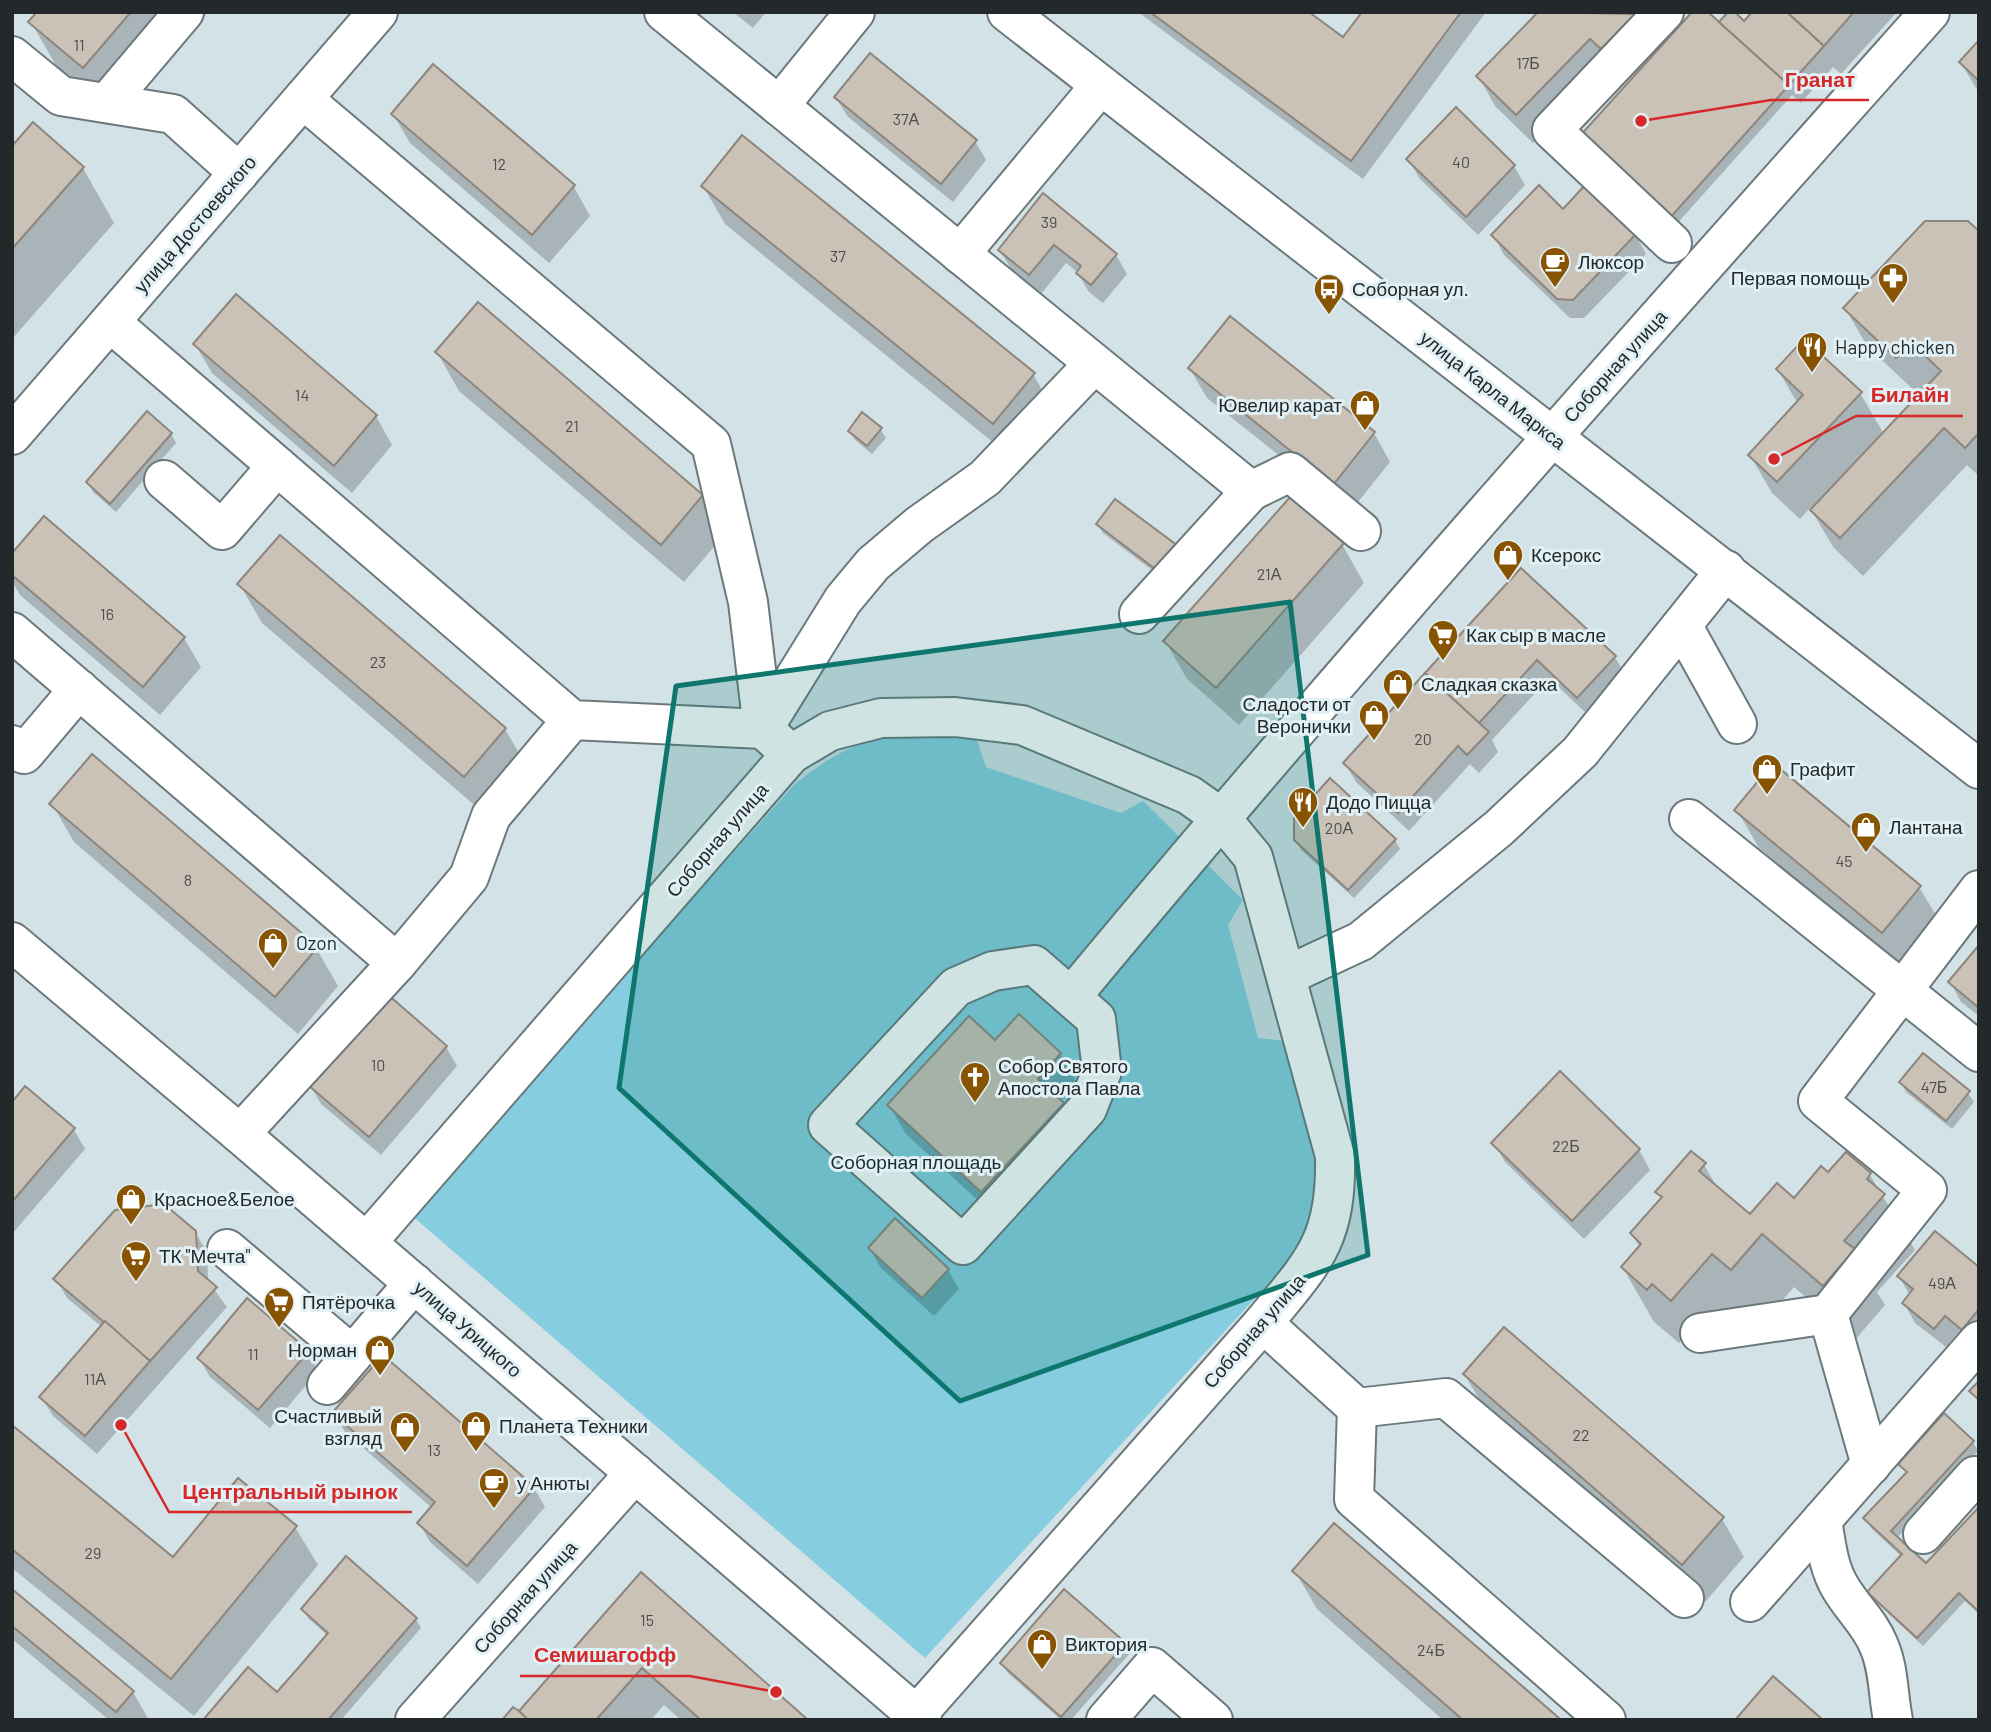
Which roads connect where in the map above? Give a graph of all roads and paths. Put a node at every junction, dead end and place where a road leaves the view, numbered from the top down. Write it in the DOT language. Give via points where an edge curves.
graph roads {
  1 [pos="184,12"];
  2 [pos="378,12"];
  3 [pos="664,12"];
  4 [pos="855,12"];
  5 [pos="1007,12"];
  6 [pos="1664,12"];
  7 [pos="1930,12"];
  8 [pos="12,56"];
  9 [pos="146,57"];
  10 [pos="1100,86"];
  11 [pos="303,99"];
  12 [pos="107,103"];
  13 [pos="779,106"];
  14 [pos="173,114"];
  15 [pos="239,173"];
  16 [pos="1672,243"];
  17 [pos="960,254"];
  18 [pos="110,322"];
  19 [pos="1094,364"];
  20 [pos="12,435"];
  21 [pos="1552,436"];
  22 [pos="277,466"];
  23 [pos="163,480"];
  24 [pos="1251,491"];
  25 [pos="1361,531"];
  26 [pos="1726,570"];
  27 [pos="1139,614"];
  28 [pos="1682,625"];
  29 [pos="12,632"];
  30 [pos="79,689"];
  31 [pos="572,720"];
  32 [pos="1737,724"];
  33 [pos="777,742"];
  34 [pos="12,745"];
  35 [pos="1979,769"];
  36 [pos="1220,817"];
  37 [pos="1689,819"];
  38 [pos="1979,890"];
  39 [pos="12,942"];
  40 [pos="397,963"];
  41 [pos="1286,976"];
  42 [pos="1901,992"];
  43 [pos="1071,997"];
  44 [pos="1979,1052"];
  45 [pos="240,1134"];
  46 [pos="367,1242"];
  47 [pos="227,1250"];
  48 [pos="414,1283"];
  49 [pos="1828,1314"];
  50 [pos="1263,1322"];
  51 [pos="1700,1334"];
  52 [pos="1979,1340"];
  53 [pos="352,1356"];
  54 [pos="327,1385"];
  55 [pos="1357,1408"];
  56 [pos="1871,1465"];
  57 [pos="635,1473"];
  58 [pos="1978,1476"];
  59 [pos="1822,1520"];
  60 [pos="1923,1534"];
  61 [pos="1684,1598"];
  62 [pos="1751,1602"];
  63 [pos="916,1718"];
  64 [pos="415,1720"];
  65 [pos="1106,1720"];
  66 [pos="1213,1720"];
  67 [pos="1606,1720"];
  68 [pos="1893,1720"];
  1 -- 9 [label="street"];
  2 -- 11 [label="street, улица Достоевского"];
  3 -- 13 [label="street"];
  4 -- 13 [label="street"];
  5 -- 10 [label="street, улица Карла Маркса"];
  6 -- 16 [label="street" via="1552,130"];
  7 -- 21 [label="street, Соборная улица"];
  8 -- 12 [label="street" via="61,96"];
  9 -- 12 [label="street"];
  9 -- 14 [label="street"];
  10 -- 17 [label="street"];
  10 -- 21 [label="street, улица Карла Маркса"];
  11 -- 15 [label="street, улица Достоевского"];
  11 -- 33 [label="street" via="711,443"];
  12 -- 14 [label="street"];
  13 -- 17 [label="street"];
  14 -- 15 [label="street"];
  15 -- 18 [label="street, улица Достоевского"];
  17 -- 19 [label="street"];
  18 -- 20 [label="street, улица Достоевского"];
  18 -- 22 [label="street"];
  19 -- 24 [label="street"];
  19 -- 33 [label="street" via="985,478 873,564 843,600"];
  21 -- 26 [label="street, улица Карла Маркса"];
  21 -- 36 [label="street, Соборная улица"];
  22 -- 23 [label="street" via="222,530"];
  22 -- 31 [label="street"];
  24 -- 25 [label="street" via="1290,472"];
  24 -- 27 [label="street"];
  26 -- 28 [label="street"];
  26 -- 35 [label="street, улица Карла Маркса"];
  28 -- 32 [label="street"];
  28 -- 41 [label="street" via="1580,752 1499,828 1361,941"];
  29 -- 30 [label="street"];
  30 -- 34 [label="street" via="24,754"];
  30 -- 40 [label="street"];
  31 -- 33 [label="street"];
  31 -- 40 [label="street" via="491,816 469,877"];
  33 -- 36 [label="street, Соборная улица" via="881,718 955,717 1022,725 1189,795"];
  33 -- 46 [label="street, Соборная улица"];
  36 -- 41 [label="street, Соборная улица" via="1253,856"];
  36 -- 43 [label="street, Соборная улица"];
  37 -- 42 [label="street"];
  38 -- 42 [label="street"];
  39 -- 45 [label="street, улица Урицкого"];
  40 -- 45 [label="street"];
  41 -- 50 [label="street, Соборная улица" via="1335,1156 1336,1196 1314,1262"];
  42 -- 44 [label="street"];
  42 -- 49 [label="street" via="1818,1101 1927,1191"];
  43 -- 43 [label="street" via="1034,965 993,971 956,987 828,1125 963,1245 1087,1109 1102,1070 1096,1019"];
  45 -- 46 [label="street, улица Урицкого"];
  46 -- 48 [label="street, улица Урицкого"];
  47 -- 53 [label="street"];
  48 -- 53 [label="street"];
  48 -- 57 [label="street, улица Урицкого"];
  49 -- 51 [label="street"];
  49 -- 56 [label="street"];
  50 -- 55 [label="street"];
  50 -- 63 [label="street, Соборная улица"];
  52 -- 56 [label="street"];
  53 -- 54 [label="street"];
  55 -- 61 [label="street" via="1446,1398"];
  55 -- 67 [label="street" via="1354,1499"];
  56 -- 59 [label="street"];
  57 -- 63 [label="street, улица Урицкого"];
  57 -- 64 [label="street, Соборная улица"];
  58 -- 60 [label="street"];
  59 -- 62 [label="street"];
  59 -- 68 [label="street" via="1829,1562 1840,1588 1879,1646"];
  65 -- 66 [label="street" via="1152,1667"];
}
